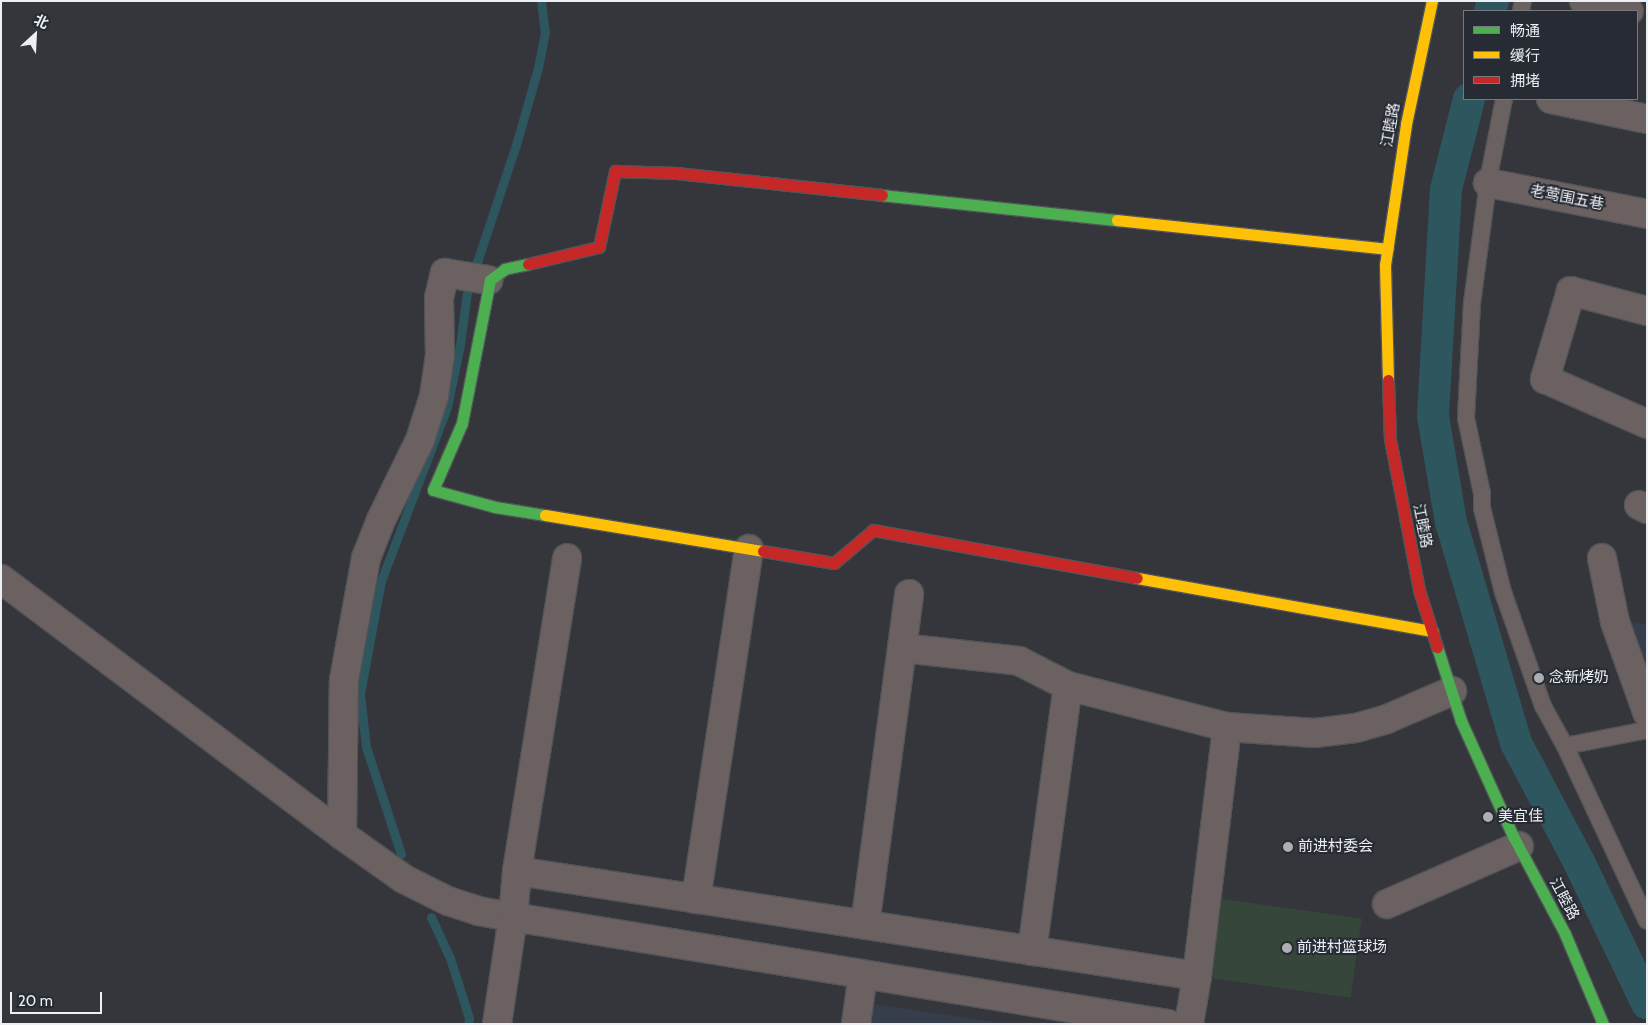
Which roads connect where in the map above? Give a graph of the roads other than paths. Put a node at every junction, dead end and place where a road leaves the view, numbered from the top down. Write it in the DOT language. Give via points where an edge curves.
graph roads {
  1 [pos="1432,1"];
  2 [pos="1584,1"];
  3 [pos="1624,10"];
  4 [pos="1504,100"];
  5 [pos="1556,100"];
  6 [pos="1647,119"];
  7 [pos="1488,183"];
  8 [pos="1647,214"];
  9 [pos="1387,249"];
  10 [pos="489,280"];
  11 [pos="1647,311"];
  12 [pos="1647,424"];
  13 [pos="748,549"];
  14 [pos="567,558"];
  15 [pos="1602,558"];
  16 [pos="1,579"];
  17 [pos="909,594"];
  18 [pos="1432,631"];
  19 [pos="902,648"];
  20 [pos="1068,686"];
  21 [pos="1452,691"];
  22 [pos="1647,712"];
  23 [pos="1227,727"];
  24 [pos="1647,730"];
  25 [pos="1564,746"];
  26 [pos="342,835"];
  27 [pos="1516,841"];
  28 [pos="517,871"];
  29 [pos="696,899"];
  30 [pos="1387,904"];
  31 [pos="513,917"];
  32 [pos="1647,921"];
  33 [pos="865,925"];
  34 [pos="1032,951"];
  35 [pos="863,974"];
  36 [pos="1197,976"];
  37 [pos="497,1024"];
  38 [pos="856,1024"];
  39 [pos="1168,1024"];
  40 [pos="1189,1024"];
  41 [pos="1603,1024"];
  1 -- 9 [label="street, 江睦路" via="1406,124"];
  2 -- 3 [label="street"];
  4 -- 7 [label="lane"];
  5 -- 6 [label="street"];
  7 -- 8 [label="street, 老莺围五巷"];
  7 -- 25 [label="lane" via="1472,303 1466,418 1482,493 1482,508 1503,592 1543,706"];
  9 -- 10 [label="street" via="677,173 615,171 599,247 505,269"];
  9 -- 18 [label="street, 江睦路" via="1390,439 1419,590"];
  10 -- 13 [label="street" via="462,423 433,490 494,506"];
  10 -- 26 [label="street" via="445,273 439,298 440,355 434,396 420,440 366,558 344,680"];
  11 -- 12 [label="street" via="1571,291 1545,379"];
  13 -- 18 [label="street" via="834,564 873,530"];
  13 -- 29 [label="street"];
  14 -- 28 [label="street"];
  15 -- 22 [label="street" via="1615,622"];
  16 -- 26 [label="street"];
  17 -- 19 [label="street"];
  18 -- 21 [label="street, 江睦路"];
  19 -- 20 [label="street" via="1019,660"];
  19 -- 33 [label="street"];
  20 -- 23 [label="street"];
  20 -- 34 [label="street"];
  21 -- 23 [label="street" via="1387,719 1356,728 1315,733"];
  21 -- 27 [label="street, 江睦路" via="1461,721"];
  23 -- 36 [label="street"];
  24 -- 25 [label="lane"];
  25 -- 32 [label="lane"];
  26 -- 31 [label="street" via="404,880 448,901 478,911"];
  27 -- 30 [label="street"];
  27 -- 41 [label="street, 江睦路" via="1565,934"];
  28 -- 29 [label="street"];
  28 -- 31 [label="street"];
  29 -- 33 [label="street"];
  31 -- 35 [label="street"];
  31 -- 37 [label="street"];
  33 -- 34 [label="street"];
  34 -- 36 [label="street"];
  35 -- 38 [label="street"];
  35 -- 39 [label="street"];
  36 -- 40 [label="street"];
}
